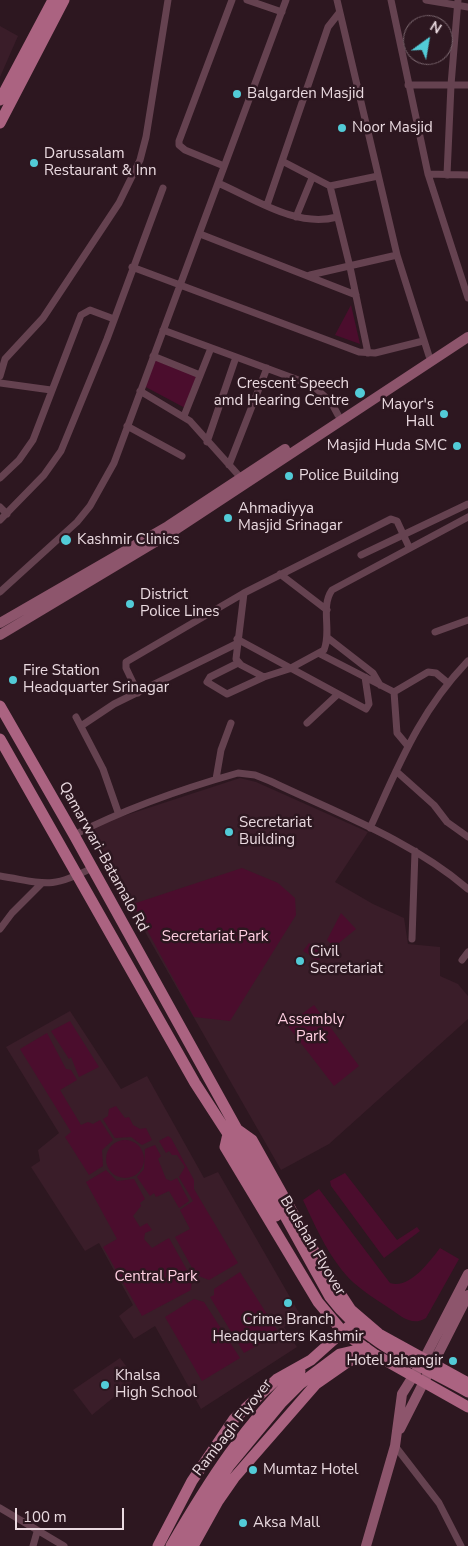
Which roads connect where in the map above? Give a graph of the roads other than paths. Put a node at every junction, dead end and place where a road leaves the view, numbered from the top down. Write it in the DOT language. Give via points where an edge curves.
graph roads {
  1 [pos="53,0"];
  2 [pos="64,0"];
  3 [pos="168,0"];
  4 [pos="232,0"];
  5 [pos="247,0"];
  6 [pos="286,0"];
  7 [pos="337,0"];
  8 [pos="391,0"];
  9 [pos="426,0"];
  10 [pos="458,3"];
  11 [pos="468,7"];
  12 [pos="282,12"];
  13 [pos="340,13"];
  14 [pos="408,85"];
  15 [pos="451,85"];
  16 [pos="468,85"];
  17 [pos="0,100"];
  18 [pos="0,123"];
  19 [pos="282,161"];
  20 [pos="224,166"];
  21 [pos="428,174"];
  22 [pos="447,175"];
  23 [pos="468,175"];
  24 [pos="378,176"];
  25 [pos="312,178"];
  26 [pos="218,183"];
  27 [pos="330,186"];
  28 [pos="162,188"];
  29 [pos="267,205"];
  30 [pos="337,217"];
  31 [pos="296,218"];
  32 [pos="200,234"];
  33 [pos="397,255"];
  34 [pos="132,267"];
  35 [pos="350,267"];
  36 [pos="309,275"];
  37 [pos="180,285"];
  38 [pos="356,295"];
  39 [pos="468,298"];
  40 [pos="114,319"];
  41 [pos="162,330"];
  42 [pos="468,330"];
  43 [pos="468,338"];
  44 [pos="423,341"];
  45 [pos="211,348"];
  46 [pos="368,353"];
  47 [pos="153,356"];
  48 [pos="429,356"];
  49 [pos="236,357"];
  50 [pos="1,367"];
  51 [pos="267,368"];
  52 [pos="200,375"];
  53 [pos="0,376"];
  54 [pos="0,383"];
  55 [pos="51,390"];
  56 [pos="140,391"];
  57 [pos="338,415"];
  58 [pos="184,416"];
  59 [pos="127,426"];
  60 [pos="207,442"];
  61 [pos="182,456"];
  62 [pos="229,464"];
  63 [pos="0,478"];
  64 [pos="241,478"];
  65 [pos="468,504"];
  66 [pos="0,507"];
  67 [pos="6,514"];
  68 [pos="468,517"];
  69 [pos="0,520"];
  70 [pos="404,535"];
  71 [pos="409,547"];
  72 [pos="361,555"];
  73 [pos="280,574"];
  74 [pos="0,592"];
  75 [pos="244,594"];
  76 [pos="327,610"];
  77 [pos="468,620"];
  78 [pos="0,623"];
  79 [pos="435,632"];
  80 [pos="0,635"];
  81 [pos="328,638"];
  82 [pos="237,642"];
  83 [pos="320,654"];
  84 [pos="468,662"];
  85 [pos="238,663"];
  86 [pos="288,669"];
  87 [pos="365,677"];
  88 [pos="264,678"];
  89 [pos="448,683"];
  90 [pos="380,685"];
  91 [pos="138,692"];
  92 [pos="394,692"];
  93 [pos="337,695"];
  94 [pos="0,706"];
  95 [pos="76,717"];
  96 [pos="231,723"];
  97 [pos="307,723"];
  98 [pos="80,726"];
  99 [pos="0,739"];
  100 [pos="408,745"];
  101 [pos="396,771"];
  102 [pos="216,779"];
  103 [pos="118,812"];
  104 [pos="370,828"];
  105 [pos="74,834"];
  106 [pos="468,837"];
  107 [pos="415,851"];
  108 [pos="92,868"];
  109 [pos="0,876"];
  110 [pos="78,876"];
  111 [pos="41,884"];
  112 [pos="468,889"];
  113 [pos="0,929"];
  114 [pos="412,939"];
  115 [pos="468,952"];
  116 [pos="462,960"];
  117 [pos="232,1132"];
  118 [pos="241,1147"];
  119 [pos="468,1274"];
  120 [pos="468,1296"];
  121 [pos="359,1317"];
  122 [pos="343,1332"];
  123 [pos="370,1351"];
  124 [pos="311,1360"];
  125 [pos="429,1361"];
  126 [pos="413,1376"];
  127 [pos="424,1383"];
  128 [pos="468,1383"];
  129 [pos="316,1384"];
  130 [pos="468,1392"];
  131 [pos="468,1401"];
  132 [pos="468,1407"];
  133 [pos="273,1411"];
  134 [pos="397,1434"];
  135 [pos="395,1446"];
  136 [pos="0,1508"];
  137 [pos="38,1532"];
  138 [pos="33,1546"];
  139 [pos="64,1546"];
  140 [pos="158,1546"];
  141 [pos="171,1546"];
  142 [pos="182,1546"];
  143 [pos="193,1546"];
  144 [pos="366,1546"];
  145 [pos="461,1546"];
  1 -- 17 [label="main road"];
  2 -- 18 [label="main road"];
  3 -- 50 [label="street" via="146,137 131,181 43,318 10,352"];
  4 -- 20 [label="street" via="179,141 185,150"];
  5 -- 12 [label="street"];
  6 -- 12 [label="street"];
  7 -- 13 [label="street"];
  8 -- 14 [label="street"];
  9 -- 10 [label="street"];
  10 -- 11 [label="street"];
  10 -- 15 [label="street"];
  12 -- 20 [label="street"];
  13 -- 19 [label="street" via="328,27"];
  13 -- 24 [label="street"];
  14 -- 15 [label="street"];
  14 -- 21 [label="street"];
  15 -- 16 [label="street"];
  15 -- 22 [label="street"];
  19 -- 25 [label="street"];
  19 -- 29 [label="street"];
  20 -- 26 [label="street"];
  21 -- 22 [label="street"];
  21 -- 39 [label="street"];
  22 -- 23 [label="street"];
  24 -- 27 [label="street"];
  24 -- 33 [label="street"];
  25 -- 27 [label="street"];
  25 -- 31 [label="street"];
  26 -- 29 [label="street"];
  26 -- 32 [label="street"];
  27 -- 30 [label="street"];
  28 -- 34 [label="street"];
  29 -- 31 [label="street"];
  30 -- 31 [label="street" via="318,221"];
  30 -- 35 [label="street"];
  32 -- 36 [label="street"];
  32 -- 37 [label="street"];
  33 -- 35 [label="street"];
  33 -- 44 [label="street"];
  34 -- 37 [label="street"];
  34 -- 40 [label="street"];
  35 -- 36 [label="street"];
  35 -- 38 [label="street"];
  36 -- 38 [label="street"];
  37 -- 41 [label="street"];
  37 -- 46 [label="street"];
  38 -- 46 [label="street"];
  40 -- 55 [label="street" via="90,310 82,313"];
  40 -- 67 [label="street" via="61,451 44,475"];
  41 -- 45 [label="street"];
  41 -- 47 [label="street"];
  42 -- 48 [label="main road"];
  43 -- 80 [label="main road" via="172,532"];
  44 -- 46 [label="street"];
  44 -- 48 [label="street"];
  45 -- 49 [label="street"];
  45 -- 52 [label="street"];
  47 -- 52 [label="street"];
  47 -- 56 [label="street"];
  48 -- 57 [label="main road"];
  49 -- 51 [label="street"];
  49 -- 60 [label="street"];
  50 -- 53 [label="street"];
  51 -- 57 [label="street" via="317,389 332,402"];
  51 -- 62 [label="street"];
  52 -- 58 [label="street"];
  54 -- 55 [label="street"];
  55 -- 63 [label="street" via="33,440 19,460"];
  56 -- 58 [label="street"];
  56 -- 59 [label="street"];
  57 -- 64 [label="main road"];
  58 -- 60 [label="street"];
  59 -- 61 [label="street"];
  59 -- 74 [label="street" via="114,463 90,506 77,522"];
  60 -- 62 [label="street"];
  62 -- 64 [label="street"];
  64 -- 78 [label="main road" via="168,526"];
  65 -- 70 [label="street"];
  66 -- 67 [label="street"];
  67 -- 69 [label="street"];
  68 -- 71 [label="street"];
  70 -- 71 [label="street"];
  70 -- 72 [label="street"];
  70 -- 73 [label="street" via="397,521 391,519"];
  71 -- 76 [label="street" via="336,587 330,593"];
  73 -- 75 [label="street"];
  73 -- 76 [label="street"];
  75 -- 82 [label="street"];
  75 -- 91 [label="street" via="126,662"];
  76 -- 81 [label="street"];
  77 -- 79 [label="street"];
  81 -- 83 [label="street"];
  81 -- 90 [label="street" via="373,673"];
  82 -- 85 [label="street"];
  82 -- 86 [label="street"];
  82 -- 91 [label="street"];
  83 -- 86 [label="street"];
  83 -- 87 [label="street"];
  84 -- 89 [label="street"];
  85 -- 88 [label="street"];
  85 -- 88 [label="street" via="210,677 207,682 227,694"];
  86 -- 88 [label="street"];
  86 -- 93 [label="street"];
  87 -- 90 [label="street"];
  87 -- 93 [label="street" via="369,704 366,709"];
  89 -- 92 [label="street" via="436,673 428,672"];
  89 -- 100 [label="street" via="430,706"];
  90 -- 92 [label="street"];
  91 -- 98 [label="street"];
  92 -- 100 [label="street" via="397,733"];
  93 -- 97 [label="street"];
  94 -- 105 [label="main road, Qamarwari-Batamalo Rd"];
  95 -- 98 [label="street"];
  96 -- 102 [label="street" via="221,750"];
  98 -- 103 [label="street" via="103,769"];
  99 -- 110 [label="main road, Qamarwari-Batamalo Rd"];
  100 -- 101 [label="street"];
  101 -- 104 [label="street"];
  101 -- 106 [label="street" via="434,805 451,826"];
  102 -- 103 [label="street"];
  102 -- 104 [label="street" via="238,773 255,774"];
  103 -- 105 [label="street"];
  104 -- 107 [label="street"];
  105 -- 108 [label="main road, Qamarwari-Batamalo Rd"];
  107 -- 112 [label="street"];
  107 -- 114 [label="street"];
  108 -- 110 [label="street"];
  108 -- 117 [label="main road, Qamarwari-Batamalo Rd"];
  109 -- 111 [label="street"];
  110 -- 111 [label="street" via="56,884"];
  110 -- 117 [label="main road, Qamarwari-Batamalo Rd" via="195,1083"];
  111 -- 113 [label="street" via="12,912"];
  115 -- 116 [label="street"];
  117 -- 118 [label="main road, Budshah Flyover"];
  117 -- 121 [label="main road" via="252,1140 324,1269"];
  117 -- 122 [label="main road" via="225,1148 318,1302"];
  118 -- 130 [label="main road, Budshah Flyover" via="341,1312 369,1338"];
  118 -- 131 [label="main road, Budshah Flyover" via="324,1300 337,1316 366,1342"];
  119 -- 125 [label="main road"];
  120 -- 125 [label="main road"];
  121 -- 122 [label="main road"];
  121 -- 125 [label="main road" via="379,1334"];
  122 -- 123 [label="main road"];
  122 -- 124 [label="main road"];
  123 -- 126 [label="main road"];
  123 -- 129 [label="main road"];
  123 -- 133 [label="main road, Rambagh Flyover" via="340,1354 300,1384"];
  124 -- 140 [label="main road" via="277,1379 234,1418 192,1481"];
  124 -- 141 [label="main road, Rambagh Flyover" via="276,1394 223,1460"];
  125 -- 126 [label="main road"];
  125 -- 127 [label="main road"];
  125 -- 128 [label="main road"];
  126 -- 127 [label="main road"];
  126 -- 134 [label="main road" via="402,1394"];
  127 -- 132 [label="main road"];
  127 -- 134 [label="main road"];
  129 -- 133 [label="main road"];
  129 -- 143 [label="main road" via="234,1478"];
  133 -- 142 [label="main road, Rambagh Flyover" via="218,1482"];
  134 -- 135 [label="main road"];
  135 -- 144 [label="main road"];
  135 -- 145 [label="street" via="440,1503"];
  136 -- 137 [label="street"];
  137 -- 138 [label="street"];
  137 -- 139 [label="street"];
}
